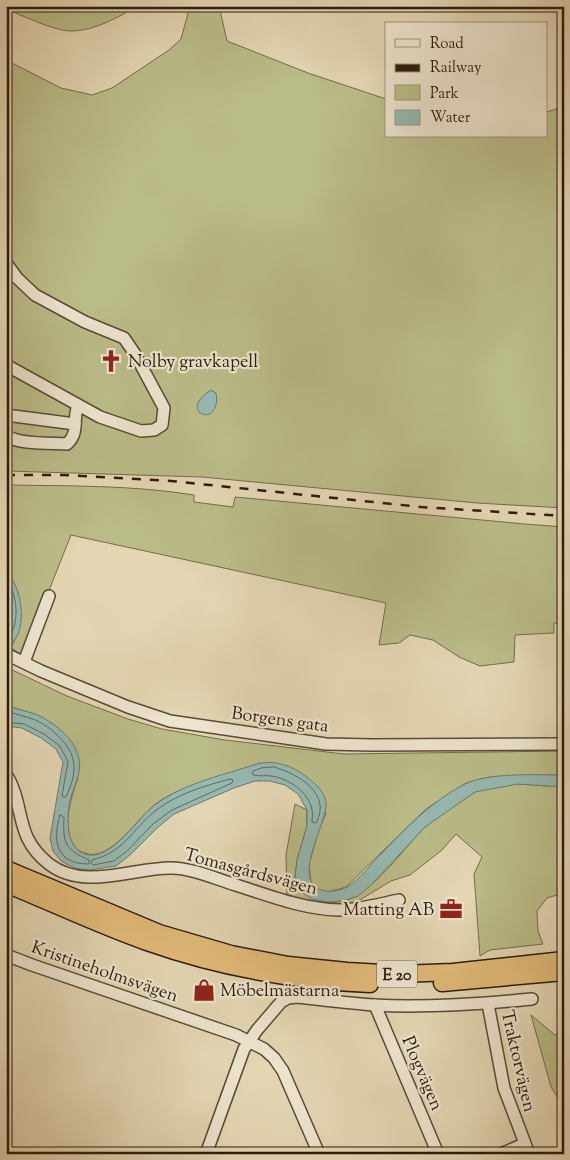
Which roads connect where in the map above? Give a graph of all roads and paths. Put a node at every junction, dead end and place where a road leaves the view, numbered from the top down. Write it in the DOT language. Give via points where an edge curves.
graph roads {
  1 [pos="6,263"];
  2 [pos="6,365"];
  3 [pos="78,405"];
  4 [pos="6,415"];
  5 [pos="75,424"];
  6 [pos="6,435"];
  7 [pos="49,596"];
  8 [pos="9,655"];
  9 [pos="24,662"];
  10 [pos="564,744"];
  11 [pos="6,774"];
  12 [pos="6,869"];
  13 [pos="6,884"];
  14 [pos="41,891"];
  15 [pos="399,900"];
  16 [pos="6,955"];
  17 [pos="564,960"];
  18 [pos="564,972"];
  19 [pos="532,999"];
  20 [pos="488,1004"];
  21 [pos="375,1005"];
  22 [pos="249,1040"];
  23 [pos="526,1149"];
  24 [pos="206,1154"];
  25 [pos="319,1154"];
  26 [pos="438,1154"];
  27 [pos="501,1154"];
  1 -- 3 [label="street" via="35,295 124,338 164,408 164,416 162,425 154,430 141,431 100,417"];
  2 -- 3 [label="street"];
  3 -- 5 [label="street"];
  4 -- 5 [label="street"];
  5 -- 6 [label="street" via="72,439 66,444 29,442"];
  7 -- 9 [label="street"];
  8 -- 9 [label="street, Borgens gata"];
  9 -- 10 [label="street, Borgens gata" via="128,707 170,721 285,739 372,745"];
  11 -- 15 [label="street, Tomasgårdsvägen" via="29,843 51,866 79,877 98,878 174,868 318,908 341,910"];
  12 -- 14 [label="highway, E 20"];
  13 -- 14 [label="highway, E 20"];
  14 -- 17 [label="highway, E 20" via="231,954 288,965 400,974 453,972"];
  14 -- 18 [label="highway, E 20" via="146,942 230,966 285,976 397,985"];
  16 -- 22 [label="street, Kristineholmsvägen"];
  19 -- 20 [label="street"];
  20 -- 21 [label="street"];
  20 -- 23 [label="street, Traktorvägen" via="504,1088"];
  21 -- 22 [label="street" via="288,998 280,1002"];
  21 -- 26 [label="street, Plogvägen"];
  22 -- 24 [label="street" via="241,1054"];
  22 -- 25 [label="street, Kristineholmsvägen" via="274,1058 283,1071"];
  23 -- 27 [label="street"];
}
